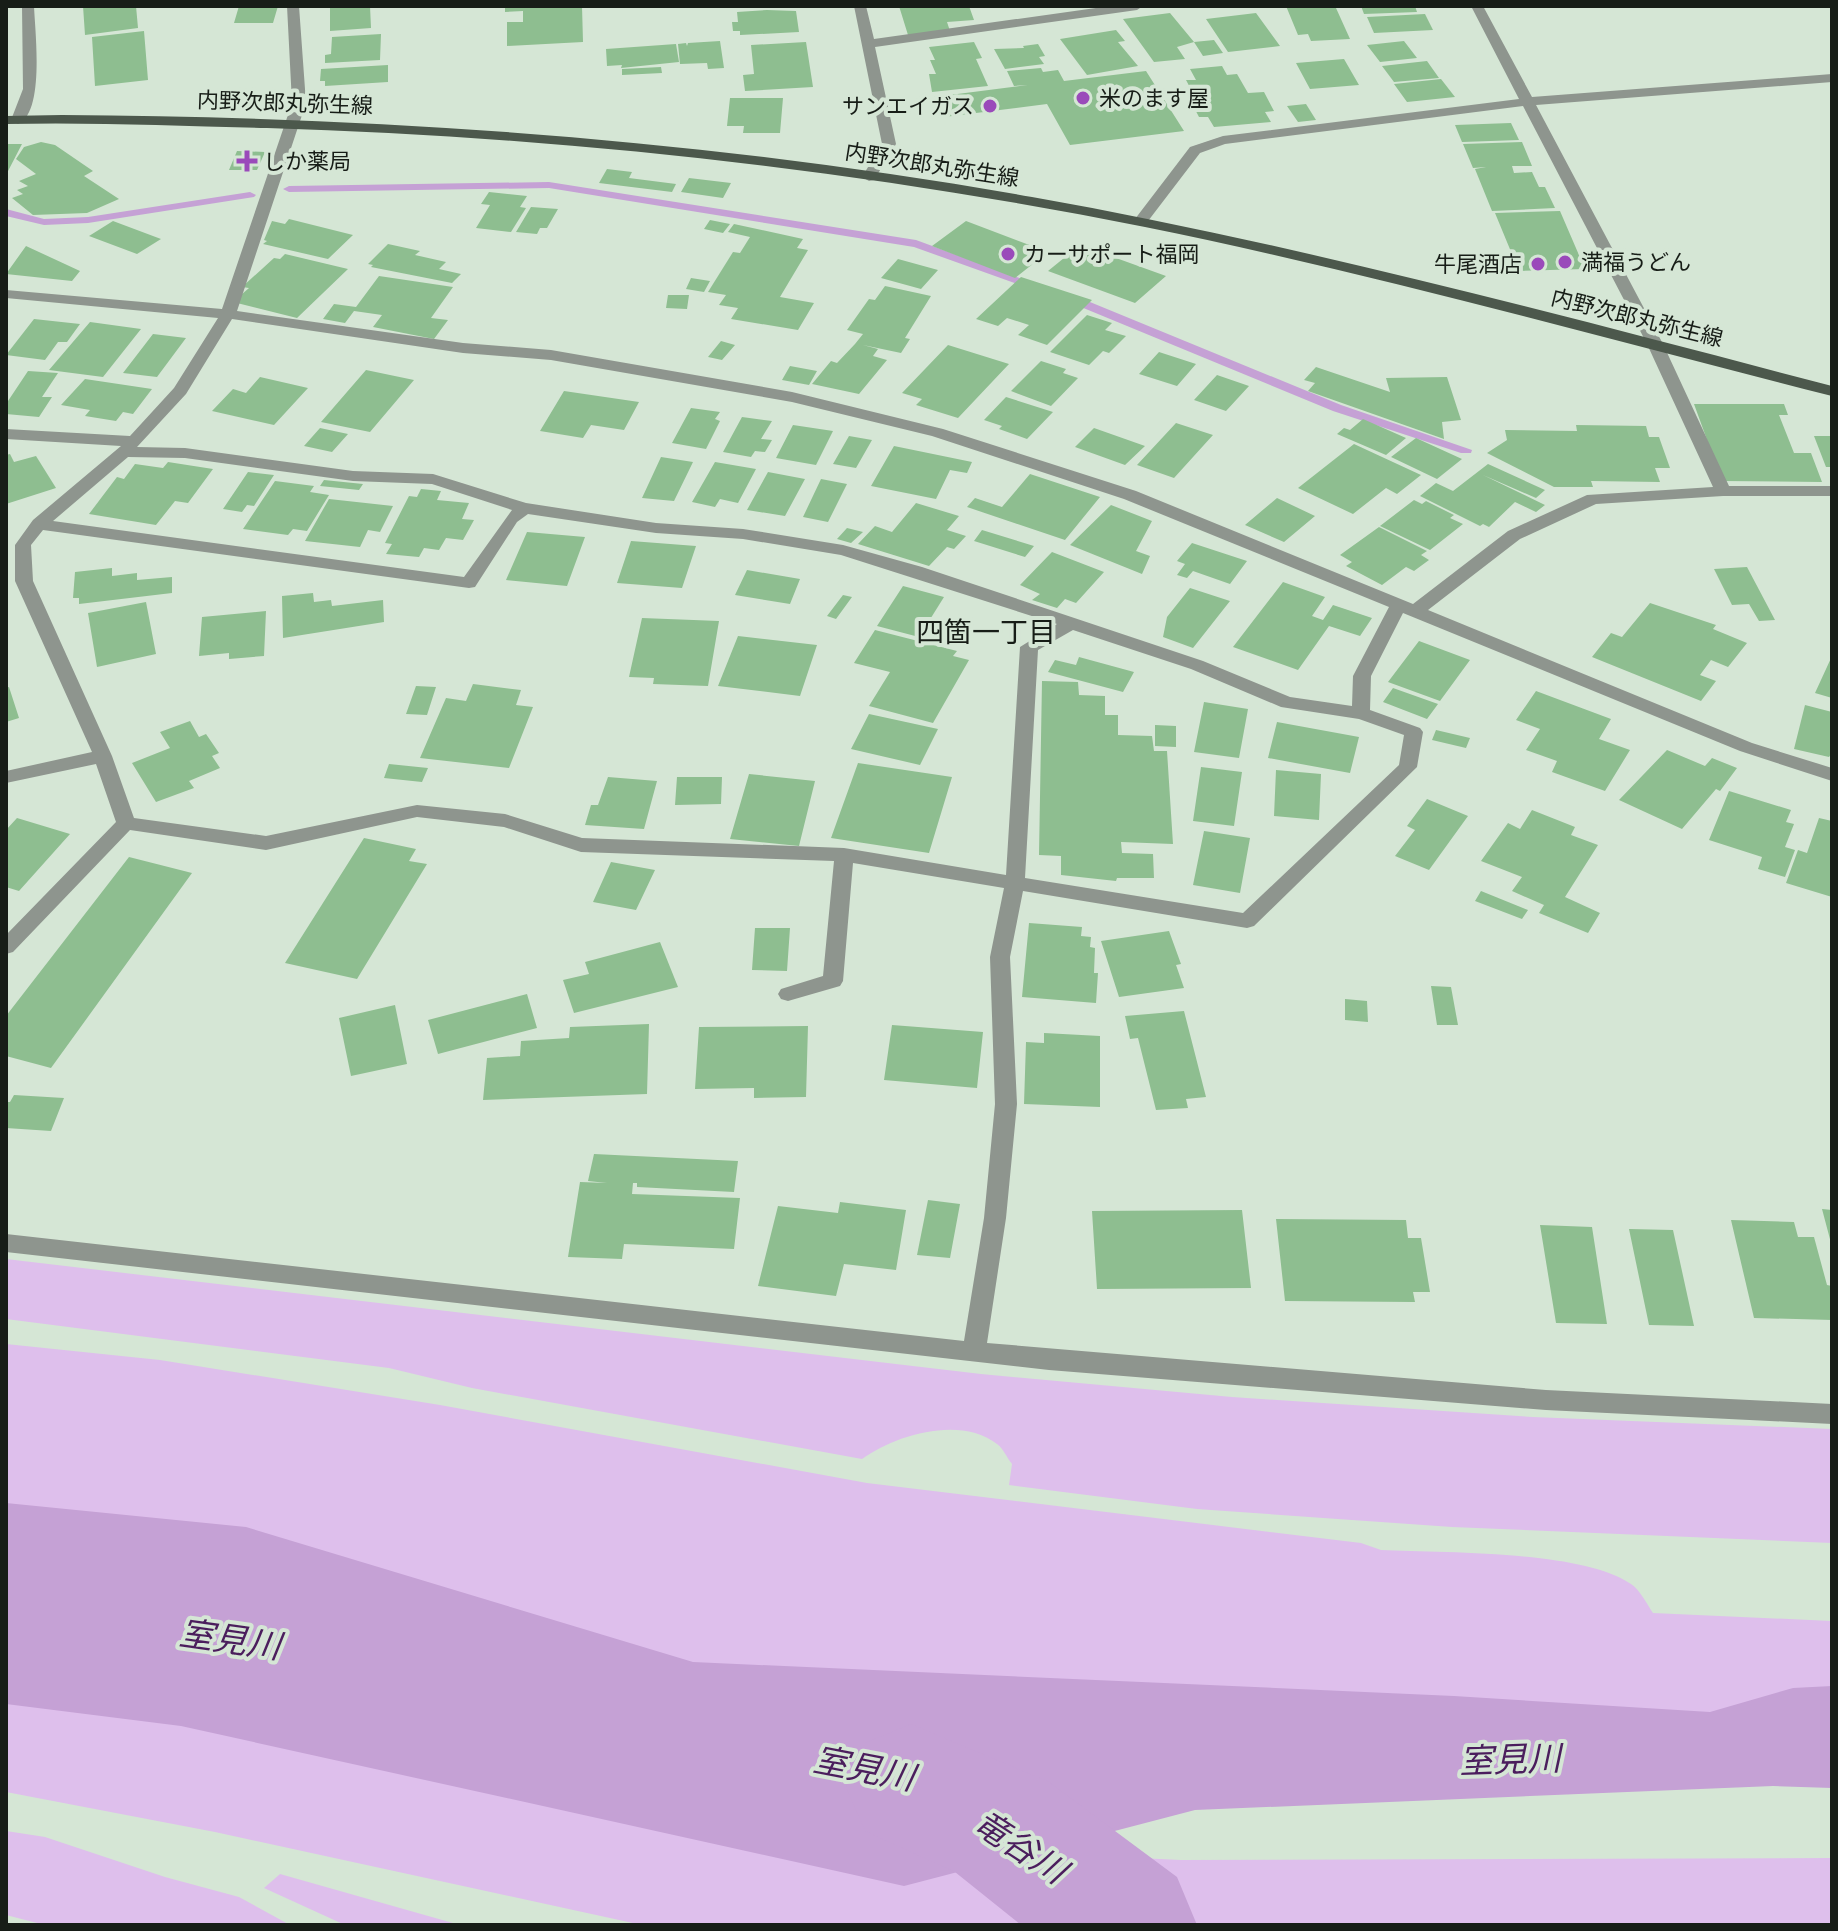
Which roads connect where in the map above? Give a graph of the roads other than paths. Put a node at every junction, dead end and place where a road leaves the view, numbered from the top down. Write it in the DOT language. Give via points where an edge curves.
graph roads {
  1 [pos="28,6"];
  2 [pos="293,6"];
  3 [pos="860,6"];
  4 [pos="1137,6"];
  5 [pos="1477,6"];
  6 [pos="868,44"];
  7 [pos="1832,78"];
  8 [pos="1526,102"];
  9 [pos="12,120"];
  10 [pos="290,124"];
  11 [pos="869,177"];
  12 [pos="1140,222"];
  13 [pos="6,294"];
  14 [pos="228,314"];
  15 [pos="1655,344"];
  16 [pos="1832,391"];
  17 [pos="6,434"];
  18 [pos="129,447"];
  19 [pos="1723,491"];
  20 [pos="1832,491"];
  21 [pos="524,508"];
  22 [pos="39,524"];
  23 [pos="15,546"];
  24 [pos="1406,610"];
  25 [pos="1070,624"];
  26 [pos="1361,713"];
  27 [pos="103,756"];
  28 [pos="1832,775"];
  29 [pos="6,777"];
  30 [pos="126,823"];
  31 [pos="844,855"];
  32 [pos="1015,881"];
  33 [pos="6,947"];
  34 [pos="788,994"];
  35 [pos="6,1243"];
  36 [pos="974,1352"];
  37 [pos="1832,1414"];
  1 -- 9 [label="street" via="30,89"];
  2 -- 10 [label="street" via="299,103"];
  3 -- 6 [label="street"];
  4 -- 6 [label="street"];
  5 -- 8 [label="street"];
  6 -- 11 [label="street" via="889,144"];
  7 -- 8 [label="street"];
  8 -- 12 [label="street" via="1223,140 1195,150"];
  8 -- 15 [label="street"];
  9 -- 10 [label="main road, 内野次郎丸弥生線"];
  10 -- 11 [label="main road, 内野次郎丸弥生線" via="583,141"];
  10 -- 14 [label="street"];
  11 -- 12 [label="main road, 内野次郎丸弥生線"];
  12 -- 15 [label="main road, 内野次郎丸弥生線"];
  13 -- 14 [label="street"];
  14 -- 18 [label="street" via="180,391"];
  14 -- 24 [label="street" via="463,348 551,355 792,397 937,432 1130,495"];
  15 -- 16 [label="main road, 内野次郎丸弥生線"];
  15 -- 19 [label="street"];
  17 -- 18 [label="street"];
  18 -- 21 [label="street" via="353,476 433,479"];
  18 -- 22 [label="street"];
  19 -- 20 [label="street"];
  19 -- 24 [label="street" via="1593,499 1514,535"];
  21 -- 22 [label="street" via="469,583"];
  21 -- 25 [label="street" via="843,550"];
  22 -- 23 [label="street"];
  23 -- 27 [label="street" via="24,581"];
  24 -- 26 [label="street" via="1362,676"];
  24 -- 28 [label="street" via="1746,747"];
  25 -- 26 [label="street" via="1197,665 1287,703"];
  25 -- 32 [label="street" via="1029,647"];
  26 -- 32 [label="street" via="1414,732 1408,767 1247,921"];
  27 -- 29 [label="street"];
  27 -- 30 [label="street"];
  30 -- 31 [label="street" via="266,843 417,811 505,821 581,845"];
  30 -- 33 [label="street"];
  31 -- 32 [label="street"];
  31 -- 34 [label="street" via="833,981"];
  32 -- 36 [label="street" via="1000,957 1006,1104"];
  35 -- 36 [label="street"];
  36 -- 37 [label="street" via="1546,1400"];
}
